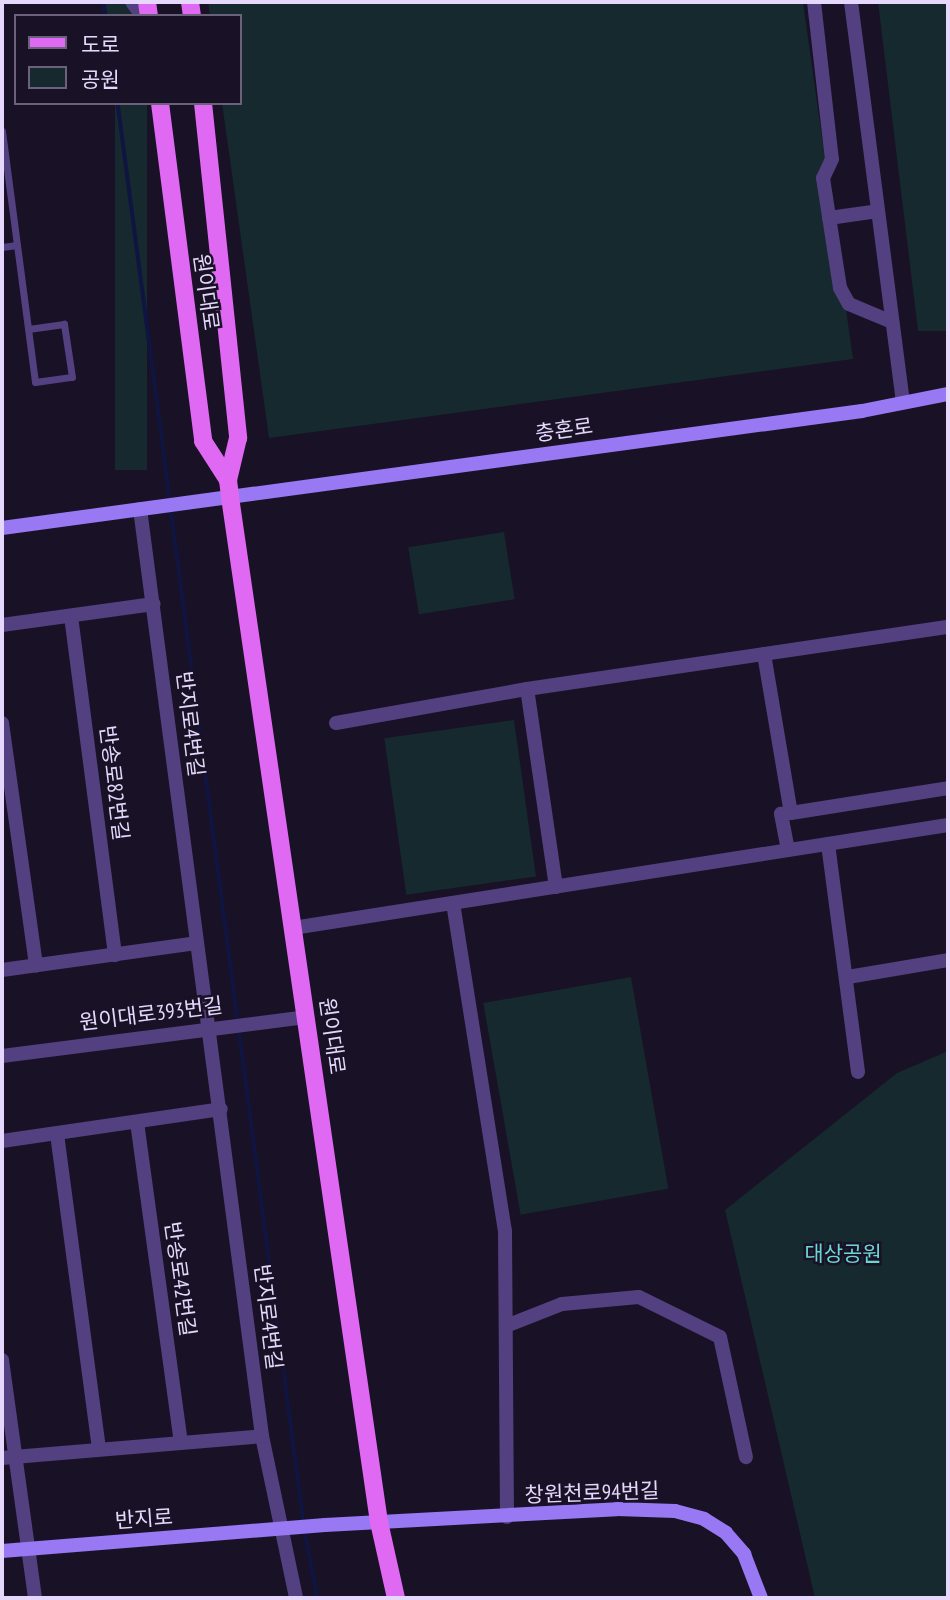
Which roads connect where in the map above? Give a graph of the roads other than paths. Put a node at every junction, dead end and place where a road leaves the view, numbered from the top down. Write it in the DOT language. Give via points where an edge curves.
graph roads {
  1 [pos="814,2"];
  2 [pos="851,2"];
  3 [pos="160,105"];
  4 [pos="204,105"];
  5 [pos="2,131"];
  6 [pos="878,211"];
  7 [pos="829,218"];
  8 [pos="17,245"];
  9 [pos="2,247"];
  10 [pos="892,322"];
  11 [pos="28,329"];
  12 [pos="948,394"];
  13 [pos="903,403"];
  14 [pos="229,488"];
  15 [pos="144,509"];
  16 [pos="2,528"];
  17 [pos="154,604"];
  18 [pos="71,616"];
  19 [pos="2,625"];
  20 [pos="948,627"];
  21 [pos="764,654"];
  22 [pos="527,689"];
  23 [pos="2,723"];
  24 [pos="336,723"];
  25 [pos="948,788"];
  26 [pos="791,813"];
  27 [pos="948,825"];
  28 [pos="828,844"];
  29 [pos="788,850"];
  30 [pos="556,887"];
  31 [pos="453,903"];
  32 [pos="293,928"];
  33 [pos="196,943"];
  34 [pos="115,955"];
  35 [pos="948,960"];
  36 [pos="36,966"];
  37 [pos="2,971"];
  38 [pos="848,977"];
  39 [pos="306,1017"];
  40 [pos="208,1027"];
  41 [pos="2,1056"];
  42 [pos="858,1072"];
  43 [pos="220,1109"];
  44 [pos="137,1122"];
  45 [pos="57,1134"];
  46 [pos="2,1141"];
  47 [pos="506,1326"];
  48 [pos="2,1369"];
  49 [pos="262,1436"];
  50 [pos="181,1442"];
  51 [pos="99,1449"];
  52 [pos="9,1457"];
  53 [pos="746,1457"];
  54 [pos="508,1517"];
  55 [pos="379,1522"];
  56 [pos="285,1529"];
  57 [pos="28,1549"];
  58 [pos="2,1551"];
  59 [pos="35,1598"];
  60 [pos="296,1598"];
  61 [pos="396,1598"];
  62 [pos="761,1598"];
  1 -- 7 [label="street" via="832,159 824,178"];
  2 -- 6 [label="street"];
  3 -- 14 [label="main road, 원이대로" via="203,441"];
  4 -- 14 [label="main road, 원이대로" via="238,438"];
  5 -- 8 [label="lane"];
  6 -- 7 [label="street"];
  6 -- 10 [label="street"];
  7 -- 10 [label="street" via="840,288 849,304"];
  8 -- 9 [label="lane"];
  8 -- 11 [label="lane"];
  10 -- 13 [label="street"];
  11 -- 11 [label="lane" via="35,382 72,377 64,324"];
  12 -- 13 [label="main road, 충혼로"];
  13 -- 14 [label="main road, 충혼로"];
  14 -- 15 [label="main road, 충혼로" via="184,503"];
  14 -- 32 [label="main road, 원이대로"];
  15 -- 16 [label="main road"];
  15 -- 17 [label="street, 반지로4번길"];
  17 -- 18 [label="street"];
  17 -- 33 [label="street, 반지로4번길"];
  18 -- 19 [label="street"];
  18 -- 34 [label="street, 반송로82번길"];
  20 -- 21 [label="street"];
  21 -- 22 [label="street"];
  21 -- 26 [label="street"];
  22 -- 24 [label="street"];
  22 -- 30 [label="street"];
  23 -- 36 [label="street"];
  25 -- 26 [label="street"];
  26 -- 29 [label="street" via="781,814"];
  27 -- 28 [label="street"];
  28 -- 29 [label="street"];
  28 -- 38 [label="street"];
  29 -- 30 [label="street"];
  30 -- 31 [label="street"];
  31 -- 32 [label="street"];
  31 -- 47 [label="street" via="505,1231"];
  32 -- 39 [label="main road, 원이대로"];
  33 -- 34 [label="street"];
  33 -- 40 [label="street, 반지로4번길"];
  34 -- 36 [label="street"];
  35 -- 38 [label="street"];
  36 -- 37 [label="street"];
  38 -- 42 [label="street"];
  39 -- 40 [label="street, 원이대로393번길"];
  39 -- 55 [label="main road, 원이대로"];
  40 -- 41 [label="street, 원이대로393번길"];
  40 -- 43 [label="street, 반지로4번길"];
  43 -- 44 [label="street"];
  43 -- 49 [label="street, 반지로4번길"];
  44 -- 45 [label="street"];
  44 -- 50 [label="street, 반송로42번길"];
  45 -- 46 [label="street"];
  45 -- 51 [label="street"];
  47 -- 53 [label="street" via="562,1304 639,1297 720,1337"];
  47 -- 54 [label="street"];
  48 -- 52 [label="street"];
  49 -- 50 [label="street"];
  49 -- 56 [label="street, 반지로4번길"];
  50 -- 51 [label="street"];
  51 -- 52 [label="street"];
  52 -- 57 [label="street"];
  54 -- 55 [label="main road, 창원천로94번길"];
  54 -- 62 [label="main road, 창원천로94번길" via="617,1509 676,1511 704,1519 726,1533 744,1555"];
  55 -- 56 [label="main road, 반지로"];
  55 -- 61 [label="main road, 원이대로"];
  56 -- 57 [label="main road, 반지로"];
  56 -- 60 [label="street, 반지로4번길"];
  57 -- 58 [label="main road, 반지로"];
  57 -- 59 [label="street"];
}
